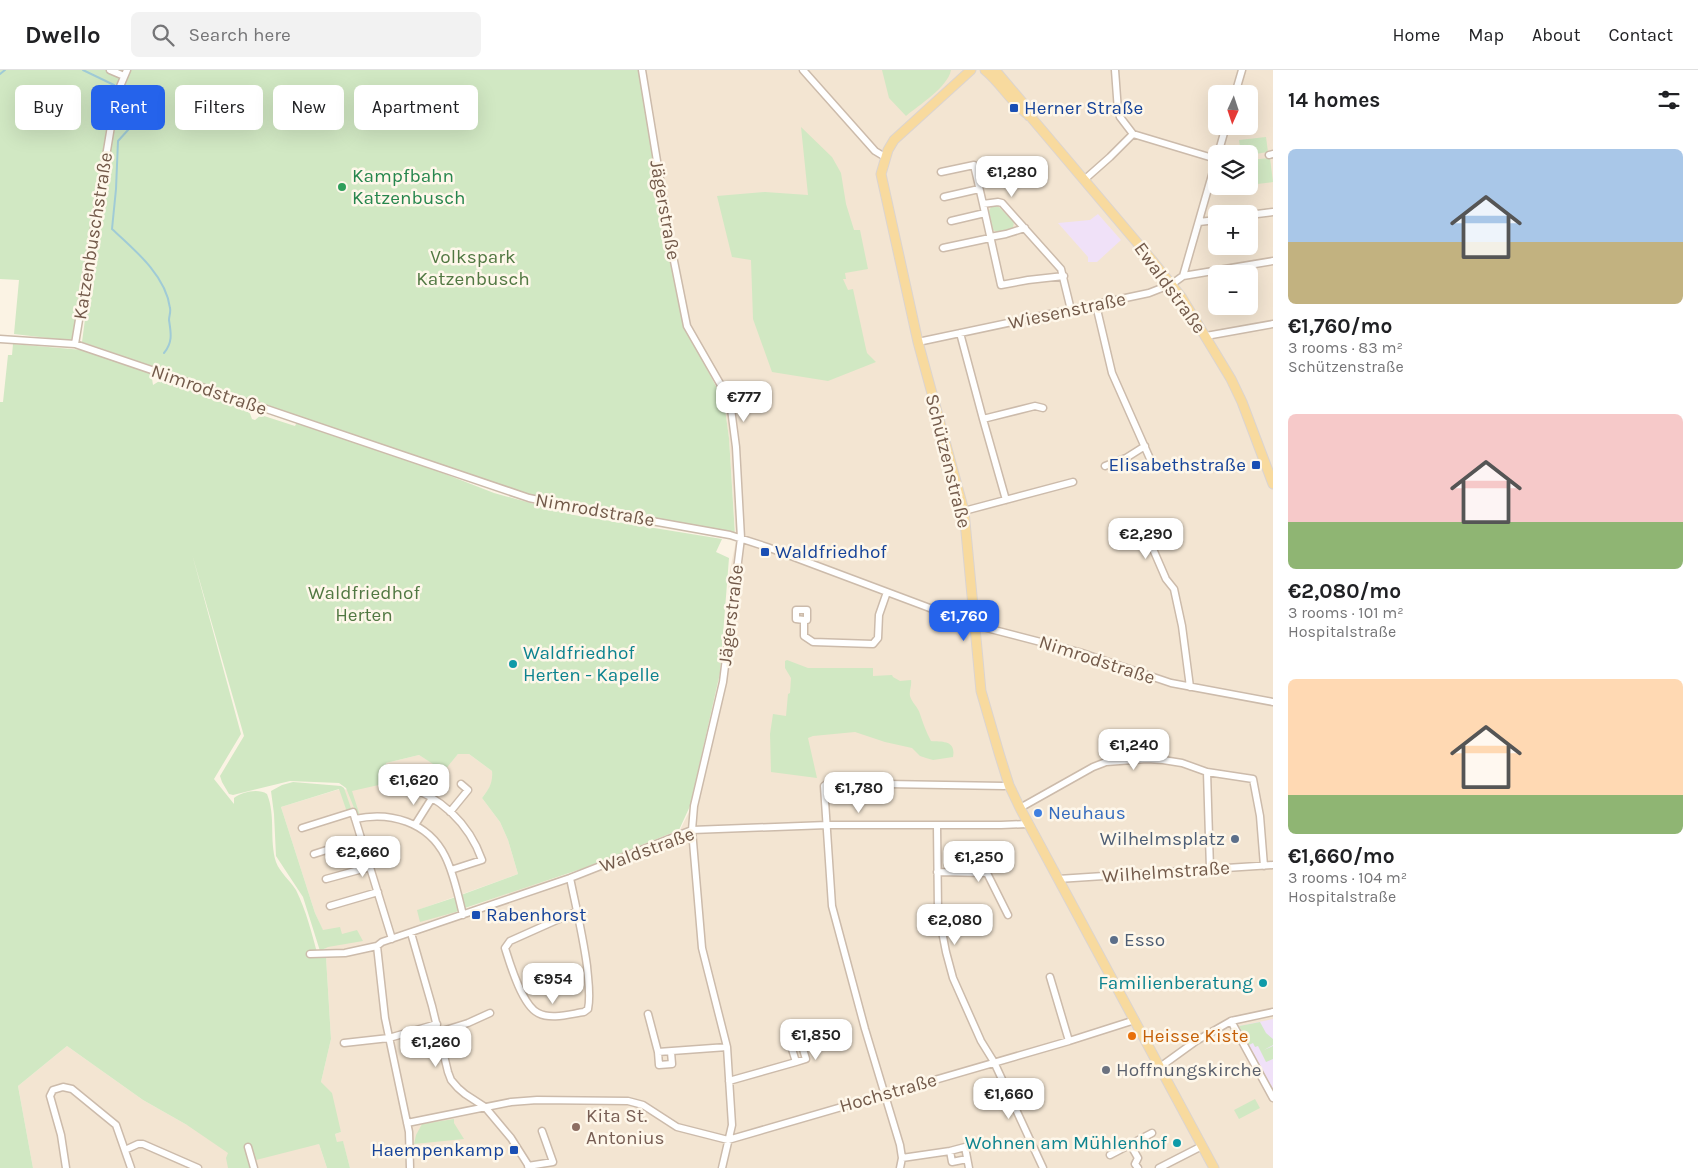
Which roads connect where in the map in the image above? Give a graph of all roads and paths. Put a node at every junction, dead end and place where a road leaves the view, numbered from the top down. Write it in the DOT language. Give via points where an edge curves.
graph roads {
  1 [pos="110,70"];
  2 [pos="642,70"];
  3 [pos="804,70"];
  4 [pos="971,70"];
  5 [pos="985,70"];
  6 [pos="995,70"];
  7 [pos="1115,70"];
  8 [pos="1242,70"];
  9 [pos="126,73"];
  10 [pos="1238,85"];
  11 [pos="1030,116"];
  12 [pos="1133,134"];
  13 [pos="1208,157"];
  14 [pos="885,158"];
  15 [pos="941,172"];
  16 [pos="1084,180"];
  17 [pos="1208,188"];
  18 [pos="979,189"];
  19 [pos="944,197"];
  20 [pos="983,204"];
  21 [pos="1273,212"];
  22 [pos="985,214"];
  23 [pos="1258,214"];
  24 [pos="951,221"];
  25 [pos="1208,221"];
  26 [pos="1198,222"];
  27 [pos="1025,228"];
  28 [pos="990,237"];
  29 [pos="943,248"];
  30 [pos="1273,261"];
  31 [pos="1064,276"];
  32 [pos="1183,276"];
  33 [pos="1172,284"];
  34 [pos="1096,305"];
  35 [pos="1071,310"];
  36 [pos="1273,324"];
  37 [pos="960,334"];
  38 [pos="1206,336"];
  39 [pos="0,339"];
  40 [pos="918,342"];
  41 [pos="76,344"];
  42 [pos="1043,408"];
  43 [pos="983,419"];
  44 [pos="1145,446"];
  45 [pos="1151,462"];
  46 [pos="1105,466"];
  47 [pos="1073,482"];
  48 [pos="1273,484"];
  49 [pos="1006,500"];
  50 [pos="964,511"];
  51 [pos="1143,533"];
  52 [pos="741,538"];
  53 [pos="887,592"];
  54 [pos="804,620"];
  55 [pos="975,625"];
  56 [pos="1190,687"];
  57 [pos="1273,702"];
  58 [pos="1207,772"];
  59 [pos="461,784"];
  60 [pos="403,785"];
  61 [pos="1004,786"];
  62 [pos="432,798"];
  63 [pos="1020,808"];
  64 [pos="450,812"];
  65 [pos="355,819"];
  66 [pos="1028,824"];
  67 [pos="415,825"];
  68 [pos="827,825"];
  69 [pos="937,826"];
  70 [pos="302,828"];
  71 [pos="692,830"];
  72 [pos="361,839"];
  73 [pos="314,854"];
  74 [pos="1273,865"];
  75 [pos="370,866"];
  76 [pos="1264,866"];
  77 [pos="1210,869"];
  78 [pos="451,870"];
  79 [pos="937,872"];
  80 [pos="570,878"];
  81 [pos="326,879"];
  82 [pos="1058,879"];
  83 [pos="378,892"];
  84 [pos="330,906"];
  85 [pos="577,910"];
  86 [pos="464,915"];
  87 [pos="1008,915"];
  88 [pos="411,933"];
  89 [pos="392,939"];
  90 [pos="378,946"];
  91 [pos="310,954"];
  92 [pos="1050,977"];
  93 [pos="1273,1012"];
  94 [pos="490,1013"];
  95 [pos="648,1014"];
  96 [pos="1135,1020"];
  97 [pos="1231,1021"];
  98 [pos="437,1024"];
  99 [pos="439,1032"];
  100 [pos="389,1038"];
  101 [pos="1069,1041"];
  102 [pos="344,1043"];
  103 [pos="727,1047"];
  104 [pos="658,1052"];
  105 [pos="671,1052"];
  106 [pos="796,1062"];
  107 [pos="994,1062"];
  108 [pos="1160,1066"];
  109 [pos="729,1081"];
  110 [pos="885,1094"];
  111 [pos="1273,1098"];
  112 [pos="485,1106"];
  113 [pos="407,1123"];
  114 [pos="542,1131"];
  115 [pos="1152,1133"];
  116 [pos="728,1140"];
  117 [pos="1130,1144"];
  118 [pos="1202,1146"];
  119 [pos="248,1147"];
  120 [pos="125,1150"];
  121 [pos="950,1151"];
  122 [pos="1110,1155"];
  123 [pos="902,1158"];
  124 [pos="967,1159"];
  125 [pos="529,1167"];
  126 [pos="66,1168"];
  127 [pos="131,1168"];
  128 [pos="198,1168"];
  129 [pos="254,1168"];
  130 [pos="410,1168"];
  131 [pos="722,1168"];
  132 [pos="900,1168"];
  133 [pos="969,1168"];
  134 [pos="1043,1168"];
  135 [pos="1138,1168"];
  136 [pos="1159,1168"];
  137 [pos="1214,1168"];
  1 -- 9 [label="street"];
  2 -- 52 [label="street, Jägerstraße" via="687,326 730,401"];
  3 -- 14 [label="street" via="875,151"];
  4 -- 14 [label="main road, Schützenstraße" via="894,140"];
  5 -- 11 [label="main road, Ewaldstraße" via="1019,109"];
  6 -- 11 [label="main road, Ewaldstraße" via="1028,109"];
  7 -- 12 [label="street" via="1118,111"];
  8 -- 10 [label="street"];
  9 -- 41 [label="street, Katzenbuschstraße" via="116,96"];
  11 -- 16 [label="main road, Ewaldstraße"];
  12 -- 13 [label="street"];
  12 -- 16 [label="street"];
  14 -- 40 [label="main road, Schützenstraße" via="881,174"];
  15 -- 18 [label="street" via="974,165"];
  16 -- 33 [label="main road, Ewaldstraße"];
  17 -- 26 [label="street"];
  18 -- 19 [label="street"];
  18 -- 20 [label="street"];
  20 -- 22 [label="street"];
  20 -- 27 [label="street" via="1002,203"];
  21 -- 23 [label="street"];
  22 -- 24 [label="street"];
  22 -- 28 [label="street"];
  25 -- 26 [label="street"];
  26 -- 32 [label="street"];
  27 -- 28 [label="street"];
  27 -- 31 [label="street" via="1061,268"];
  28 -- 29 [label="street"];
  28 -- 31 [label="street" via="1001,285"];
  30 -- 32 [label="street"];
  31 -- 35 [label="street"];
  32 -- 33 [label="street, Wiesenstraße"];
  33 -- 34 [label="street, Wiesenstraße" via="1149,293"];
  33 -- 38 [label="main road, Ewaldstraße"];
  34 -- 35 [label="street, Wiesenstraße"];
  34 -- 44 [label="street" via="1112,373"];
  35 -- 37 [label="street, Wiesenstraße"];
  36 -- 38 [label="street"];
  37 -- 40 [label="street, Wiesenstraße"];
  37 -- 43 [label="street"];
  38 -- 48 [label="main road, Ewaldstraße" via="1242,402"];
  39 -- 41 [label="street, Nimrodstraße"];
  40 -- 50 [label="main road, Schützenstraße"];
  41 -- 52 [label="street, Nimrodstraße" via="529,498"];
  42 -- 43 [label="street" via="1035,406"];
  43 -- 49 [label="street"];
  44 -- 45 [label="street"];
  44 -- 46 [label="street"];
  47 -- 49 [label="street"];
  49 -- 50 [label="street"];
  50 -- 55 [label="main road, Schützenstraße"];
  51 -- 56 [label="street" via="1174,589"];
  52 -- 53 [label="street, Nimrodstraße"];
  52 -- 71 [label="street, Jägerstraße" via="723,682 694,806"];
  53 -- 54 [label="street" via="879,615 878,638 873,644 813,642 804,636"];
  53 -- 55 [label="street, Nimrodstraße"];
  55 -- 56 [label="street, Nimrodstraße" via="1078,652"];
  55 -- 63 [label="main road, Schützenstraße" via="981,691 1001,761"];
  56 -- 57 [label="street, Nimrodstraße"];
  58 -- 63 [label="street" via="1163,760 1106,762"];
  58 -- 76 [label="street" via="1253,779"];
  58 -- 77 [label="street"];
  59 -- 64 [label="street" via="468,790"];
  60 -- 62 [label="street"];
  61 -- 68 [label="street" via="828,783 824,786"];
  62 -- 64 [label="street"];
  62 -- 67 [label="street"];
  63 -- 66 [label="main road, Schützenstraße"];
  64 -- 78 [label="street" via="468,832 482,860"];
  65 -- 67 [label="street" via="391,816"];
  65 -- 70 [label="street" via="353,812"];
  65 -- 72 [label="street"];
  66 -- 69 [label="street, Waldstraße"];
  66 -- 82 [label="main road, Schützenstraße"];
  67 -- 78 [label="street" via="434,840"];
  68 -- 69 [label="street, Waldstraße"];
  68 -- 71 [label="street, Waldstraße"];
  68 -- 110 [label="street" via="832,906"];
  69 -- 79 [label="street"];
  71 -- 80 [label="street, Waldstraße"];
  71 -- 103 [label="street, Jägerstraße" via="702,948"];
  72 -- 73 [label="street"];
  72 -- 75 [label="street"];
  74 -- 76 [label="street, Wilhelmstraße"];
  75 -- 81 [label="street"];
  75 -- 83 [label="street"];
  76 -- 77 [label="street, Wilhelmstraße"];
  77 -- 82 [label="street, Wilhelmstraße"];
  78 -- 86 [label="street"];
  79 -- 87 [label="street" via="987,873"];
  79 -- 107 [label="street" via="938,911 946,952 981,1041"];
  80 -- 85 [label="street"];
  80 -- 86 [label="street, Waldstraße"];
  82 -- 96 [label="main road, Schützenstraße"];
  83 -- 84 [label="street"];
  83 -- 89 [label="street"];
  85 -- 85 [label="street" via="584,941 588,1009 554,1016 539,1014 520,989 505,948 510,941"];
  86 -- 88 [label="street, Waldstraße"];
  88 -- 89 [label="street, Waldstraße"];
  88 -- 98 [label="street"];
  89 -- 90 [label="street, Waldstraße"];
  90 -- 91 [label="street, Waldstraße" via="345,953"];
  90 -- 100 [label="street"];
  92 -- 101 [label="street"];
  93 -- 97 [label="street"];
  94 -- 99 [label="street"];
  95 -- 104 [label="street"];
  96 -- 101 [label="street, Hochstraße"];
  96 -- 108 [label="main road, Schützenstraße"];
  97 -- 108 [label="street"];
  97 -- 111 [label="street"];
  98 -- 99 [label="street"];
  98 -- 100 [label="street"];
  99 -- 112 [label="street" via="451,1080 465,1094"];
  100 -- 102 [label="street"];
  100 -- 113 [label="street"];
  101 -- 107 [label="street, Hochstraße"];
  103 -- 105 [label="street"];
  103 -- 109 [label="street, Jägerstraße"];
  104 -- 105 [label="street"];
  104 -- 105 [label="street" via="659,1065 672,1064"];
  106 -- 109 [label="street"];
  107 -- 110 [label="street, Hochstraße"];
  107 -- 134 [label="street"];
  108 -- 118 [label="main road, Schützenstraße"];
  109 -- 116 [label="street, Jägerstraße" via="732,1125"];
  110 -- 116 [label="street, Hochstraße"];
  110 -- 123 [label="street"];
  112 -- 113 [label="street"];
  112 -- 116 [label="street" via="537,1100 628,1101 642,1105 677,1127"];
  112 -- 125 [label="street"];
  113 -- 130 [label="street"];
  114 -- 125 [label="street" via="553,1162"];
  115 -- 117 [label="street"];
  116 -- 131 [label="street, Jägerstraße"];
  117 -- 122 [label="street"];
  117 -- 135 [label="street" via="1138,1158 1135,1164"];
  118 -- 136 [label="street"];
  118 -- 137 [label="main road, Schützenstraße"];
  119 -- 129 [label="street"];
  120 -- 126 [label="street" via="116,1125 72,1089 63,1086 53,1090 50,1096"];
  120 -- 127 [label="street"];
  120 -- 128 [label="street" via="143,1144"];
  121 -- 123 [label="street"];
  121 -- 124 [label="street" via="952,1162"];
  121 -- 124 [label="street" via="965,1147"];
  123 -- 132 [label="street"];
  124 -- 133 [label="street"];
}
